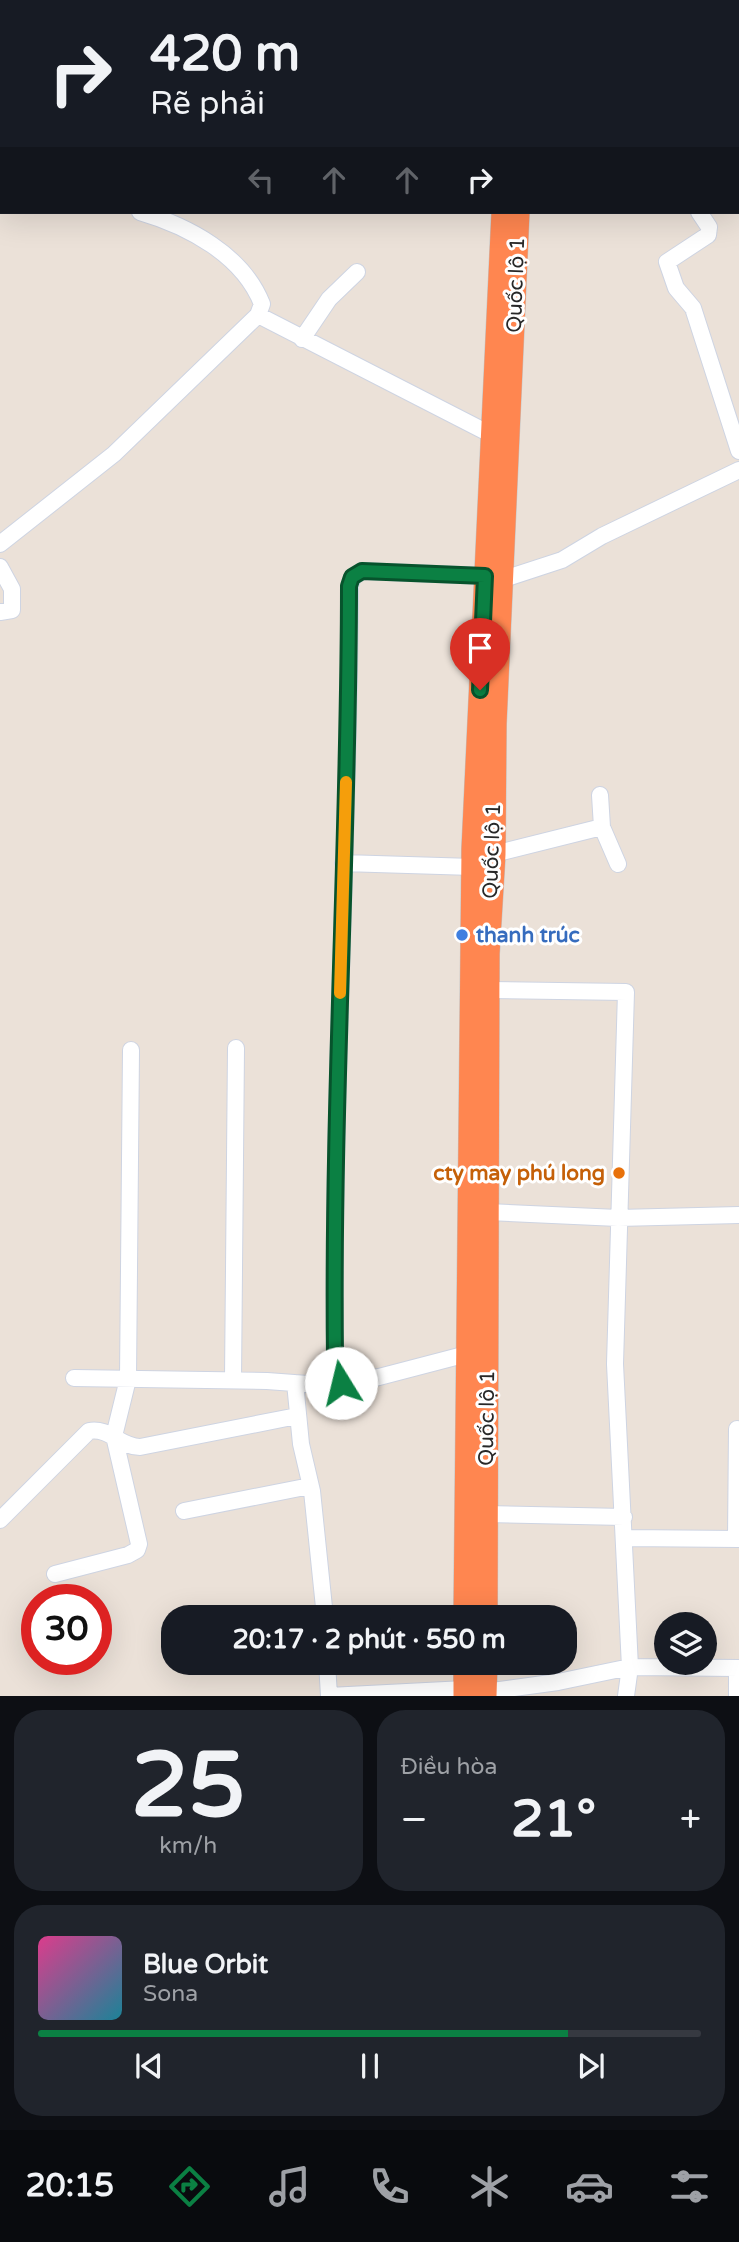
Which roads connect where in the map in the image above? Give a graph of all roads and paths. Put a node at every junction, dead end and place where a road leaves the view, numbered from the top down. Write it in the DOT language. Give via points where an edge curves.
graph roads {
  1 [pos="145,214"];
  2 [pos="503,214"];
  3 [pos="518,214"];
  4 [pos="700,214"];
  5 [pos="358,272"];
  6 [pos="258,315"];
  7 [pos="302,339"];
  8 [pos="492,435"];
  9 [pos="739,451"];
  10 [pos="739,470"];
  11 [pos="0,544"];
  12 [pos="0,567"];
  13 [pos="493,578"];
  14 [pos="0,612"];
  15 [pos="600,795"];
  16 [pos="602,827"];
  17 [pos="494,854"];
  18 [pos="343,863"];
  19 [pos="618,864"];
  20 [pos="473,867"];
  21 [pos="488,990"];
  22 [pos="236,1048"];
  23 [pos="131,1050"];
  24 [pos="488,1212"];
  25 [pos="739,1215"];
  26 [pos="618,1218"];
  27 [pos="467,1354"];
  28 [pos="74,1378"];
  29 [pos="128,1379"];
  30 [pos="233,1380"];
  31 [pos="295,1383"];
  32 [pos="341,1383"];
  33 [pos="298,1416"];
  34 [pos="737,1429"];
  35 [pos="114,1436"];
  36 [pos="310,1486"];
  37 [pos="184,1511"];
  38 [pos="485,1514"];
  39 [pos="624,1517"];
  40 [pos="0,1520"];
  41 [pos="625,1538"];
  42 [pos="738,1539"];
  43 [pos="55,1574"];
  44 [pos="324,1605"];
  45 [pos="476,1605"];
  46 [pos="477,1605"];
  47 [pos="630,1667"];
  48 [pos="738,1668"];
  49 [pos="328,1675"];
  50 [pos="469,1675"];
  51 [pos="481,1675"];
  52 [pos="475,1693"];
  53 [pos="329,1696"];
  54 [pos="626,1696"];
  55 [pos="737,1696"];
  1 -- 6 [label="street" via="195,234 244,272 262,304"];
  2 -- 8 [label="highway, Quốc lộ 1"];
  3 -- 13 [label="highway, Quốc lộ 1"];
  4 -- 9 [label="street" via="709,227 708,235 678,253 667,267 676,288 693,308"];
  5 -- 7 [label="street" via="329,299"];
  6 -- 7 [label="street"];
  6 -- 11 [label="street" via="114,454"];
  7 -- 8 [label="street"];
  8 -- 13 [label="highway, Quốc lộ 1"];
  10 -- 13 [label="street" via="562,560"];
  12 -- 14 [label="street" via="14,598 12,610"];
  13 -- 17 [label="highway, Quốc lộ 1"];
  13 -- 18 [label="street" via="362,571 352,577"];
  13 -- 20 [label="highway, Quốc lộ 1"];
  15 -- 16 [label="street"];
  16 -- 17 [label="street"];
  16 -- 19 [label="street"];
  17 -- 21 [label="highway, Quốc lộ 1"];
  18 -- 20 [label="street"];
  18 -- 32 [label="street" via="335,1282 335,1358"];
  20 -- 27 [label="highway, Quốc lộ 1"];
  21 -- 24 [label="highway, Quốc lộ 1"];
  21 -- 26 [label="street" via="626,992"];
  22 -- 30 [label="street"];
  23 -- 29 [label="street"];
  24 -- 26 [label="street"];
  24 -- 38 [label="highway, Quốc lộ 1"];
  25 -- 26 [label="street"];
  26 -- 39 [label="street" via="615,1364"];
  27 -- 32 [label="street"];
  27 -- 45 [label="highway, Quốc lộ 1"];
  28 -- 29 [label="street"];
  29 -- 30 [label="street"];
  29 -- 35 [label="street"];
  30 -- 31 [label="street"];
  31 -- 32 [label="street"];
  31 -- 33 [label="street"];
  33 -- 35 [label="street" via="140,1447 131,1447"];
  33 -- 36 [label="street"];
  34 -- 42 [label="street"];
  35 -- 40 [label="street" via="97,1430 83,1436"];
  35 -- 43 [label="street" via="137,1550"];
  36 -- 37 [label="street"];
  36 -- 44 [label="street"];
  38 -- 39 [label="street"];
  38 -- 46 [label="highway, Quốc lộ 1"];
  39 -- 41 [label="street"];
  41 -- 42 [label="street"];
  41 -- 47 [label="street"];
  47 -- 48 [label="street"];
  47 -- 52 [label="street"];
  47 -- 54 [label="street"];
  48 -- 55 [label="street"];
  49 -- 53 [label="street"];
  50 -- 52 [label="highway"];
  51 -- 52 [label="highway"];
  52 -- 53 [label="street"];
}
